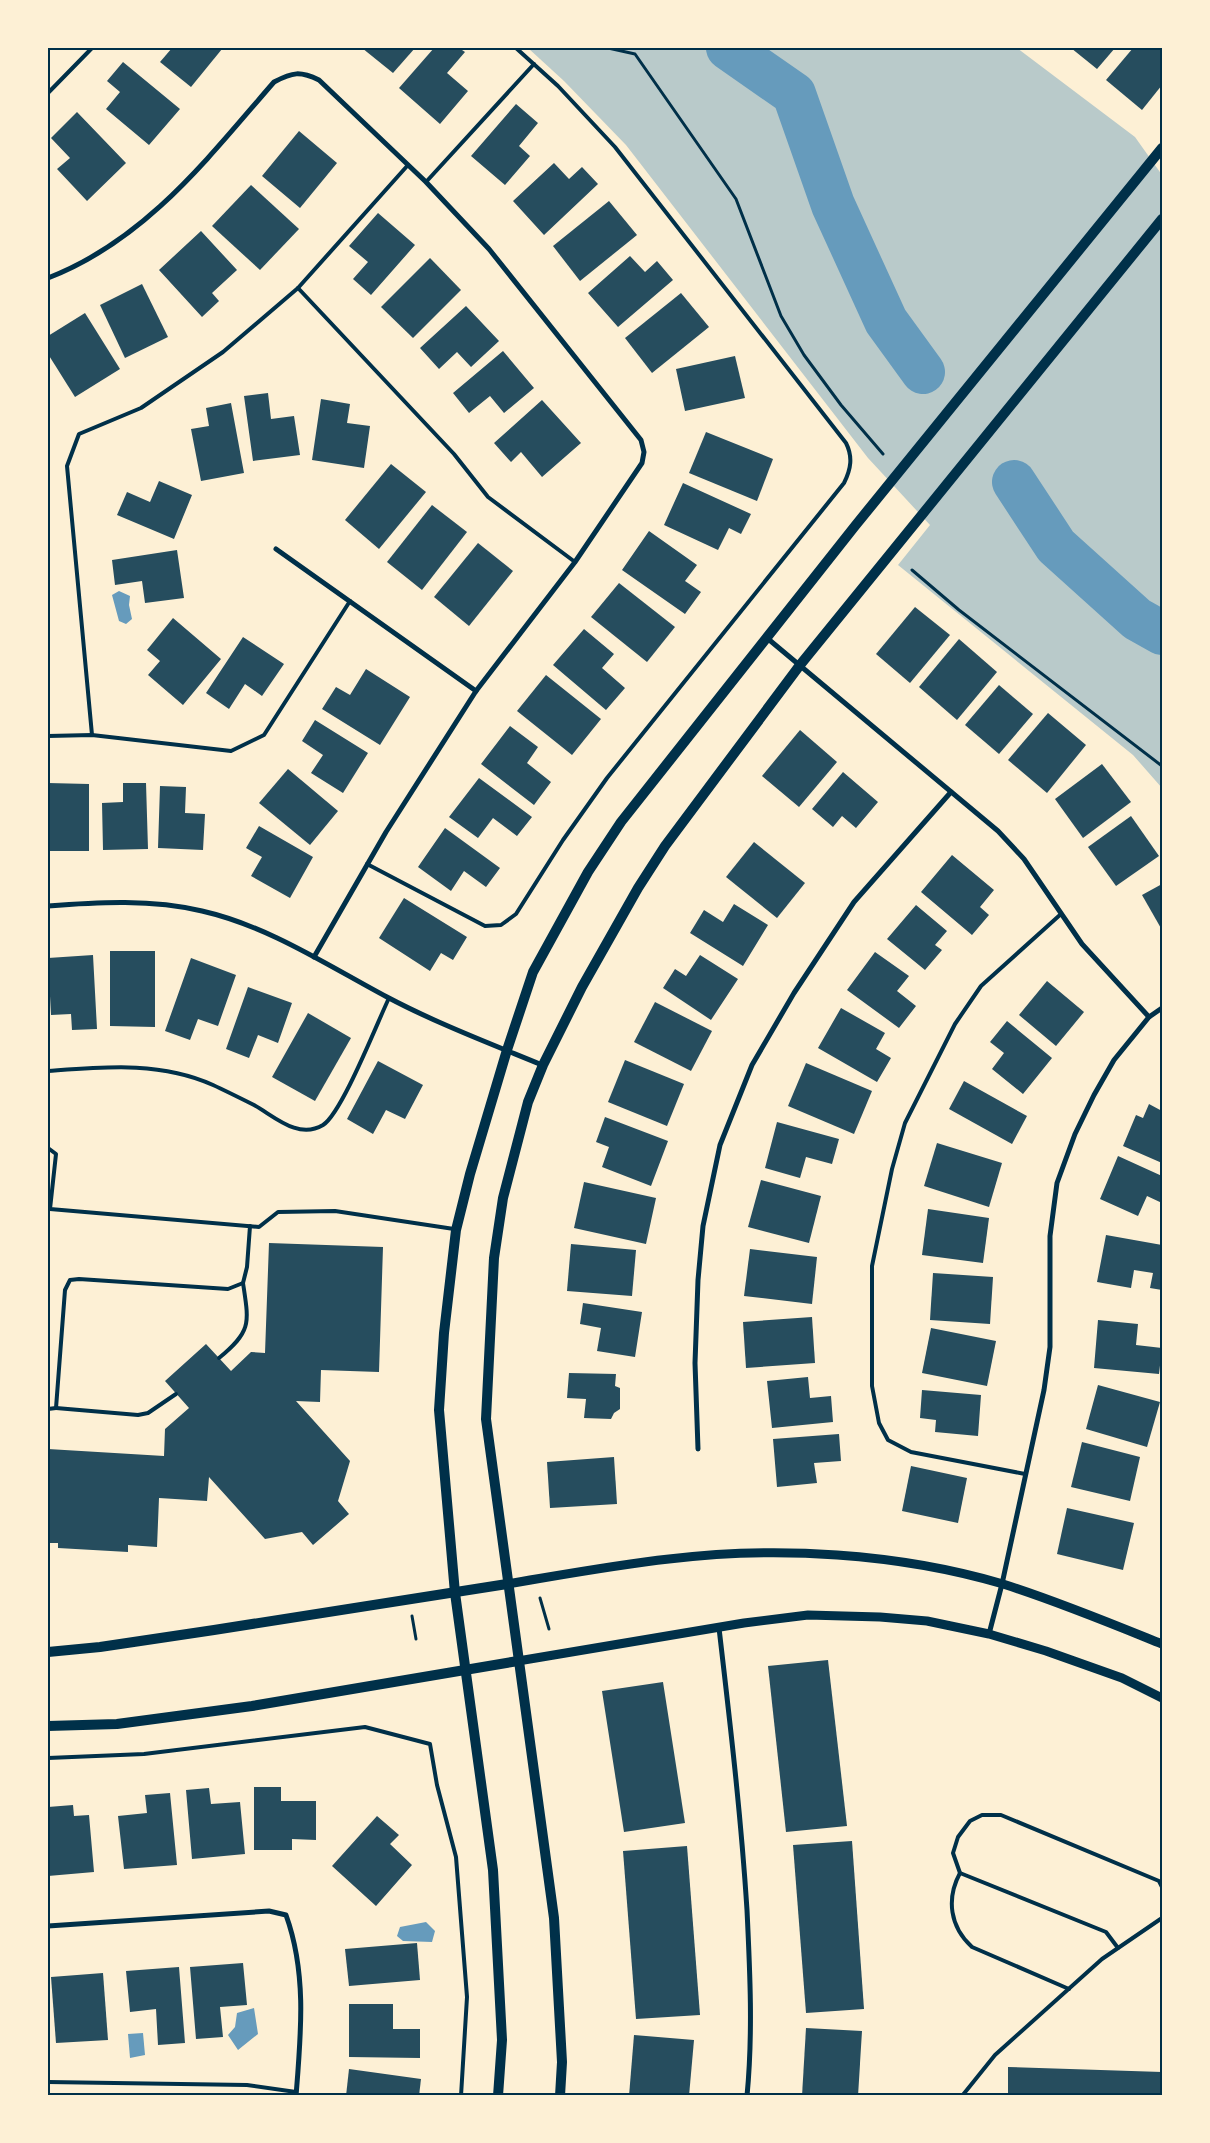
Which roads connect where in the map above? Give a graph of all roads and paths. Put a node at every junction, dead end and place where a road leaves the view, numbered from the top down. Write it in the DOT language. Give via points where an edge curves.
graph roads {
  1 [pos="92,48"];
  2 [pos="516,48"];
  3 [pos="608,48"];
  4 [pos="534,64"];
  5 [pos="48,93"];
  6 [pos="1162,148"];
  7 [pos="408,164"];
  8 [pos="426,182"];
  9 [pos="1162,219"];
  10 [pos="48,278"];
  11 [pos="298,288"];
  12 [pos="883,454"];
  13 [pos="276,549"];
  14 [pos="575,562"];
  15 [pos="912,570"];
  16 [pos="350,600"];
  17 [pos="766,638"];
  18 [pos="800,665"];
  19 [pos="476,691"];
  20 [pos="92,735"];
  21 [pos="48,736"];
  22 [pos="1162,766"];
  23 [pos="951,792"];
  24 [pos="368,864"];
  25 [pos="48,906"];
  26 [pos="1060,914"];
  27 [pos="314,957"];
  28 [pos="389,998"];
  29 [pos="1162,1008"];
  30 [pos="1149,1017"];
  31 [pos="506,1050"];
  32 [pos="543,1065"];
  33 [pos="48,1071"];
  34 [pos="48,1148"];
  35 [pos="250,1226"];
  36 [pos="456,1230"];
  37 [pos="243,1283"];
  38 [pos="219,1358"];
  39 [pos="176,1394"];
  40 [pos="56,1408"];
  41 [pos="48,1409"];
  42 [pos="698,1449"];
  43 [pos="1025,1474"];
  44 [pos="508,1584"];
  45 [pos="1002,1584"];
  46 [pos="455,1592"];
  47 [pos="540,1598"];
  48 [pos="411,1614"];
  49 [pos="720,1628"];
  50 [pos="550,1629"];
  51 [pos="989,1634"];
  52 [pos="416,1639"];
  53 [pos="1162,1644"];
  54 [pos="48,1652"];
  55 [pos="518,1661"];
  56 [pos="466,1670"];
  57 [pos="1162,1698"];
  58 [pos="48,1726"];
  59 [pos="48,1758"];
  60 [pos="960,1873"];
  61 [pos="1162,1887"];
  62 [pos="1162,1918"];
  63 [pos="48,1926"];
  64 [pos="1118,1948"];
  65 [pos="1069,1989"];
  66 [pos="48,2082"];
  67 [pos="296,2094"];
  68 [pos="461,2096"];
  69 [pos="498,2096"];
  70 [pos="560,2096"];
  71 [pos="747,2096"];
  72 [pos="962,2096"];
  1 -- 5 [label="lane"];
  2 -- 4 [label="lane"];
  3 -- 12 [label="path" via="635,54 736,199 781,316 804,355"];
  4 -- 8 [label="lane"];
  4 -- 24 [label="lane" via="615,147 846,443 851,452 849,472 844,483 607,778 516,914 501,925 485,926"];
  6 -- 17 [label="main road"];
  7 -- 8 [label="street"];
  7 -- 10 [label="street" via="319,80 305,73 289,74 274,82 190,178 141,223 100,252"];
  7 -- 11 [label="lane"];
  8 -- 14 [label="street" via="489,248 641,440 642,464"];
  9 -- 18 [label="main road"];
  11 -- 14 [label="lane" via="454,454 488,497"];
  11 -- 20 [label="lane" via="223,352 142,408 79,434 67,466"];
  13 -- 16 [label="street"];
  14 -- 19 [label="street"];
  15 -- 22 [label="path" via="966,616"];
  16 -- 19 [label="street"];
  16 -- 20 [label="lane" via="264,735 231,751"];
  17 -- 18 [label="street"];
  17 -- 31 [label="main road" via="621,822 588,872 533,972"];
  18 -- 23 [label="street"];
  18 -- 32 [label="main road" via="665,846 582,987"];
  19 -- 24 [label="street"];
  20 -- 21 [label="lane"];
  23 -- 26 [label="street" via="998,831 1024,858"];
  23 -- 42 [label="street" via="854,902 794,993 752,1065 720,1145 703,1226 698,1280 695,1363"];
  24 -- 27 [label="street"];
  25 -- 27 [label="street" via="93,903 163,905 202,911 238,922"];
  26 -- 30 [label="street" via="1082,944"];
  26 -- 43 [label="lane" via="981,986 955,1024 905,1123 872,1266 872,1386 879,1423 888,1440 911,1452"];
  27 -- 28 [label="street"];
  28 -- 31 [label="street"];
  28 -- 33 [label="lane" via="350,1084 331,1119 320,1127 287,1126 211,1084 176,1073 126,1066"];
  29 -- 30 [label="street"];
  30 -- 43 [label="street" via="1114,1060 1094,1095 1057,1183 1050,1236 1050,1348"];
  31 -- 32 [label="street"];
  31 -- 36 [label="main road"];
  32 -- 44 [label="main road" via="528,1102 503,1198 494,1258 486,1418"];
  34 -- 35 [label="lane" via="56,1154 50,1209"];
  35 -- 36 [label="lane" via="258,1226 278,1212 335,1210"];
  35 -- 37 [label="lane"];
  36 -- 46 [label="main road" via="439,1410"];
  37 -- 38 [label="lane" via="248,1316 245,1328 237,1342"];
  37 -- 40 [label="lane" via="228,1289 70,1280 66,1290"];
  39 -- 40 [label="lane" via="148,1413 138,1415"];
  40 -- 41 [label="lane"];
  43 -- 45 [label="street"];
  44 -- 45 [label="street" via="669,1559 762,1553 889,1561"];
  44 -- 46 [label="main road"];
  44 -- 55 [label="main road"];
  45 -- 51 [label="street"];
  45 -- 53 [label="street"];
  46 -- 54 [label="main road" via="100,1647"];
  46 -- 56 [label="main road"];
  47 -- 50 [label="path"];
  48 -- 52 [label="path"];
  49 -- 51 [label="street" via="808,1615 928,1621"];
  49 -- 55 [label="street"];
  49 -- 71 [label="street" via="747,1920 750,2016"];
  51 -- 57 [label="street" via="1122,1678"];
  55 -- 56 [label="main road"];
  55 -- 70 [label="main road" via="554,1918 562,2062"];
  56 -- 58 [label="main road" via="165,1718 117,1724"];
  56 -- 69 [label="main road" via="493,1870 502,2040"];
  59 -- 68 [label="lane" via="144,1754 365,1727 430,1744 436,1785 456,1857 467,1997"];
  60 -- 61 [label="lane" via="953,1853 958,1837 970,1821 982,1815 1001,1815 1159,1881"];
  60 -- 64 [label="lane" via="1106,1932"];
  60 -- 65 [label="lane" via="953,1886 951,1904 963,1938 972,1947"];
  62 -- 64 [label="lane"];
  63 -- 67 [label="street" via="269,1911 286,1914 295,1938 302,2002"];
  64 -- 65 [label="lane"];
  65 -- 72 [label="lane" via="995,2055"];
  66 -- 67 [label="lane" via="247,2085"];
}
